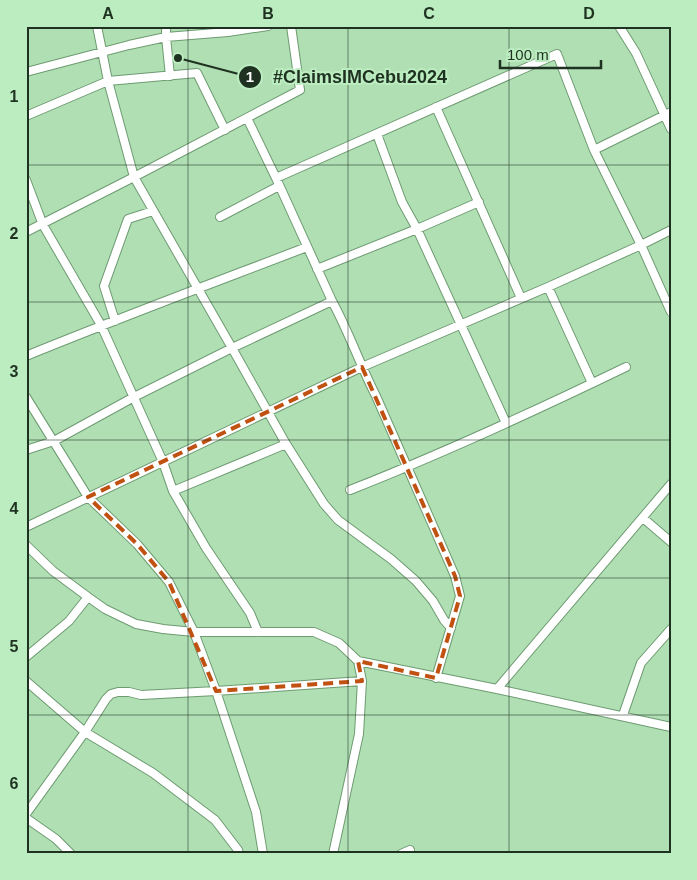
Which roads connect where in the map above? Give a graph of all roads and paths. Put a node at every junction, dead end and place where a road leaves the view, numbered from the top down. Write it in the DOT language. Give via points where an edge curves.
graph roads {
  1 [pos="97,26"];
  2 [pos="166,26"];
  3 [pos="268,26"];
  4 [pos="291,26"];
  5 [pos="619,26"];
  6 [pos="166,37"];
  7 [pos="103,53"];
  8 [pos="26,72"];
  9 [pos="170,76"];
  10 [pos="108,81"];
  11 [pos="436,107"];
  12 [pos="668,114"];
  13 [pos="26,116"];
  14 [pos="247,118"];
  15 [pos="671,129"];
  16 [pos="225,130"];
  17 [pos="377,134"];
  18 [pos="594,150"];
  19 [pos="134,178"];
  20 [pos="26,180"];
  21 [pos="278,182"];
  22 [pos="479,202"];
  23 [pos="153,211"];
  24 [pos="220,217"];
  25 [pos="43,225"];
  26 [pos="417,229"];
  27 [pos="671,230"];
  28 [pos="26,232"];
  29 [pos="641,245"];
  30 [pos="307,247"];
  31 [pos="317,269"];
  32 [pos="548,287"];
  33 [pos="198,290"];
  34 [pos="520,298"];
  35 [pos="332,301"];
  36 [pos="671,312"];
  37 [pos="115,321"];
  38 [pos="100,325"];
  39 [pos="461,325"];
  40 [pos="232,348"];
  41 [pos="26,356"];
  42 [pos="362,366"];
  43 [pos="626,367"];
  44 [pos="592,383"];
  45 [pos="26,397"];
  46 [pos="134,397"];
  47 [pos="267,412"];
  48 [pos="506,423"];
  49 [pos="54,440"];
  50 [pos="286,444"];
  51 [pos="26,450"];
  52 [pos="163,462"];
  53 [pos="407,468"];
  54 [pos="671,484"];
  55 [pos="350,490"];
  56 [pos="173,491"];
  57 [pos="88,497"];
  58 [pos="644,518"];
  59 [pos="26,527"];
  60 [pos="671,542"];
  61 [pos="28,549"];
  62 [pos="88,597"];
  63 [pos="451,628"];
  64 [pos="671,629"];
  65 [pos="194,632"];
  66 [pos="258,632"];
  67 [pos="26,657"];
  68 [pos="358,661"];
  69 [pos="436,678"];
  70 [pos="26,681"];
  71 [pos="362,681"];
  72 [pos="497,689"];
  73 [pos="216,691"];
  74 [pos="623,715"];
  75 [pos="671,727"];
  76 [pos="85,732"];
  77 [pos="26,816"];
  78 [pos="410,850"];
  79 [pos="71,854"];
  80 [pos="238,854"];
  81 [pos="263,854"];
  82 [pos="333,854"];
  83 [pos="401,854"];
  1 -- 7 [label="street"];
  2 -- 6 [label="street"];
  3 -- 6 [label="street"];
  4 -- 14 [label="street" via="300,90"];
  5 -- 12 [label="street"];
  6 -- 7 [label="street"];
  6 -- 9 [label="street"];
  7 -- 8 [label="street"];
  7 -- 10 [label="street"];
  9 -- 10 [label="street"];
  9 -- 16 [label="street" via="197,73"];
  10 -- 13 [label="street"];
  10 -- 19 [label="street"];
  11 -- 17 [label="street"];
  11 -- 18 [label="street" via="557,54"];
  11 -- 22 [label="street"];
  12 -- 15 [label="street"];
  12 -- 18 [label="street"];
  14 -- 16 [label="street"];
  14 -- 21 [label="street"];
  16 -- 19 [label="street"];
  17 -- 21 [label="street"];
  17 -- 26 [label="street" via="402,202"];
  18 -- 29 [label="street"];
  19 -- 23 [label="street"];
  19 -- 25 [label="street"];
  20 -- 25 [label="street"];
  21 -- 24 [label="street"];
  21 -- 30 [label="street"];
  22 -- 26 [label="street"];
  22 -- 34 [label="street"];
  23 -- 33 [label="street"];
  23 -- 37 [label="street" via="128,219 104,286"];
  25 -- 28 [label="street"];
  25 -- 38 [label="street"];
  26 -- 31 [label="street"];
  26 -- 39 [label="street"];
  27 -- 29 [label="street"];
  29 -- 32 [label="street"];
  29 -- 36 [label="street"];
  30 -- 31 [label="street"];
  30 -- 33 [label="street"];
  31 -- 35 [label="street"];
  32 -- 34 [label="street"];
  32 -- 44 [label="street"];
  33 -- 37 [label="street"];
  33 -- 40 [label="street"];
  34 -- 39 [label="street"];
  35 -- 40 [label="street"];
  35 -- 42 [label="street"];
  37 -- 38 [label="street"];
  38 -- 41 [label="street"];
  38 -- 46 [label="street"];
  39 -- 42 [label="street"];
  39 -- 48 [label="street"];
  40 -- 46 [label="street"];
  40 -- 47 [label="street"];
  42 -- 47 [label="street"];
  42 -- 53 [label="street"];
  43 -- 44 [label="street"];
  44 -- 48 [label="street"];
  45 -- 49 [label="street"];
  46 -- 49 [label="street"];
  46 -- 52 [label="street"];
  47 -- 50 [label="street"];
  47 -- 52 [label="street"];
  48 -- 53 [label="street"];
  49 -- 51 [label="street"];
  49 -- 57 [label="street"];
  50 -- 56 [label="street"];
  50 -- 63 [label="street" via="324,504 338,520 416,581"];
  52 -- 56 [label="street"];
  52 -- 57 [label="street"];
  53 -- 55 [label="street"];
  53 -- 63 [label="street" via="455,576 460,596"];
  54 -- 58 [label="street"];
  56 -- 66 [label="street" via="206,548 250,613"];
  57 -- 59 [label="street"];
  57 -- 65 [label="street" via="137,544 170,582"];
  58 -- 60 [label="street"];
  58 -- 72 [label="street"];
  61 -- 62 [label="street"];
  62 -- 65 [label="street" via="136,624"];
  62 -- 67 [label="street" via="69,622"];
  63 -- 69 [label="street"];
  64 -- 74 [label="street" via="640,663"];
  65 -- 66 [label="street"];
  65 -- 73 [label="street"];
  66 -- 68 [label="street" via="314,632 339,642"];
  68 -- 69 [label="street"];
  68 -- 71 [label="street"];
  69 -- 72 [label="street"];
  70 -- 76 [label="street"];
  71 -- 73 [label="street"];
  71 -- 82 [label="street" via="359,734"];
  72 -- 74 [label="street"];
  73 -- 76 [label="street" via="111,694"];
  73 -- 81 [label="street" via="256,812"];
  74 -- 75 [label="street"];
  76 -- 77 [label="street"];
  76 -- 80 [label="street" via="153,773 215,820"];
  77 -- 79 [label="street"];
  78 -- 83 [label="street"];
}
